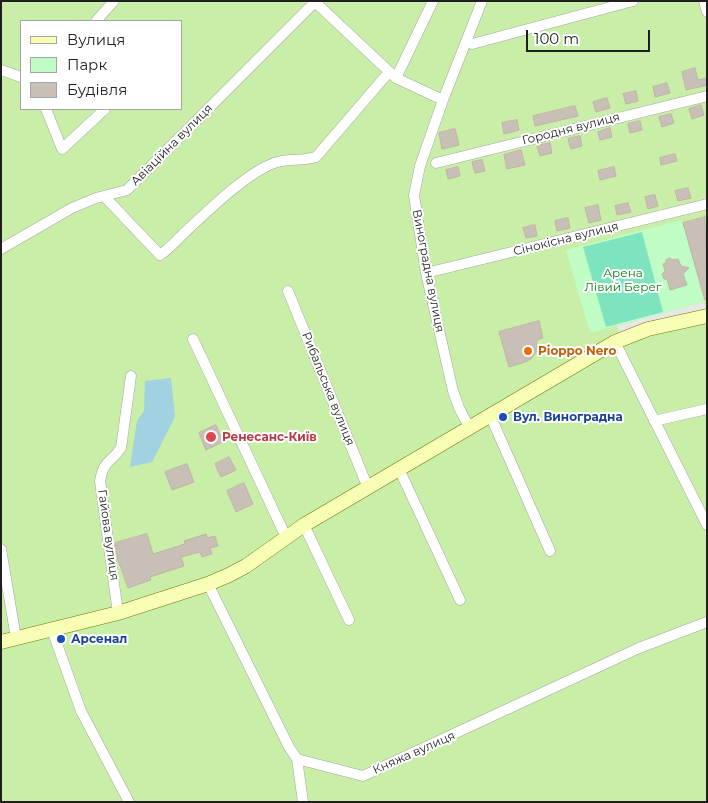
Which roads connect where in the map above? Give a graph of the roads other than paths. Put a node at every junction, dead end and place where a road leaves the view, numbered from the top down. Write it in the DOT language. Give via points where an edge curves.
graph roads {
  1 [pos="114,1"];
  2 [pos="433,1"];
  3 [pos="482,1"];
  4 [pos="633,1"];
  5 [pos="704,1"];
  6 [pos="315,2"];
  7 [pos="707,12"];
  8 [pos="97,20"];
  9 [pos="472,44"];
  10 [pos="1,70"];
  11 [pos="392,75"];
  12 [pos="20,77"];
  13 [pos="707,96"];
  14 [pos="443,100"];
  15 [pos="46,110"];
  16 [pos="104,110"];
  17 [pos="436,163"];
  18 [pos="104,196"];
  19 [pos="707,204"];
  20 [pos="1,249"];
  21 [pos="426,273"];
  22 [pos="288,291"];
  23 [pos="707,316"];
  24 [pos="192,339"];
  25 [pos="615,342"];
  26 [pos="131,376"];
  27 [pos="707,409"];
  28 [pos="490,414"];
  29 [pos="654,421"];
  30 [pos="469,427"];
  31 [pos="399,469"];
  32 [pos="368,488"];
  33 [pos="304,525"];
  34 [pos="707,526"];
  35 [pos="286,537"];
  36 [pos="1,549"];
  37 [pos="550,551"];
  38 [pos="208,584"];
  39 [pos="460,600"];
  40 [pos="118,612"];
  41 [pos="349,620"];
  42 [pos="707,622"];
  43 [pos="52,630"];
  44 [pos="16,638"];
  45 [pos="1,642"];
  46 [pos="297,759"];
  47 [pos="129,802"];
  48 [pos="303,802"];
  1 -- 8 [label="street"];
  2 -- 11 [label="street"];
  3 -- 14 [label="street, Виноградна вулиця"];
  4 -- 9 [label="street"];
  5 -- 7 [label="street"];
  6 -- 11 [label="street"];
  6 -- 18 [label="street, Авіаційна вулиця" via="127,190"];
  10 -- 12 [label="street"];
  11 -- 14 [label="street"];
  11 -- 18 [label="street" via="316,157 269,164 248,178 160,255"];
  13 -- 17 [label="street, Городня вулиця"];
  14 -- 21 [label="street, Виноградна вулиця" via="420,166 414,195"];
  15 -- 16 [label="street" via="62,150"];
  18 -- 20 [label="street, Авіаційна вулиця" via="72,208"];
  19 -- 21 [label="street, Сінокісна вулиця"];
  21 -- 30 [label="street, Виноградна вулиця" via="453,391"];
  22 -- 32 [label="street, Рибальська вулиця"];
  23 -- 25 [label="street" via="648,329"];
  24 -- 35 [label="street"];
  25 -- 28 [label="street"];
  25 -- 29 [label="street"];
  26 -- 40 [label="street, Гайова вулиця" via="121,448 102,469 100,481"];
  27 -- 29 [label="street"];
  28 -- 30 [label="street"];
  28 -- 37 [label="street"];
  29 -- 34 [label="street"];
  30 -- 31 [label="street"];
  31 -- 32 [label="street"];
  31 -- 39 [label="street"];
  32 -- 33 [label="street"];
  33 -- 35 [label="street"];
  33 -- 41 [label="street"];
  35 -- 38 [label="street" via="246,566"];
  36 -- 44 [label="street"];
  38 -- 40 [label="street"];
  38 -- 46 [label="street" via="288,747"];
  40 -- 43 [label="street"];
  42 -- 46 [label="street, Княжа вулиця" via="639,648 363,776"];
  43 -- 44 [label="street"];
  43 -- 47 [label="street" via="81,711"];
  44 -- 45 [label="street"];
  46 -- 48 [label="street"];
}
